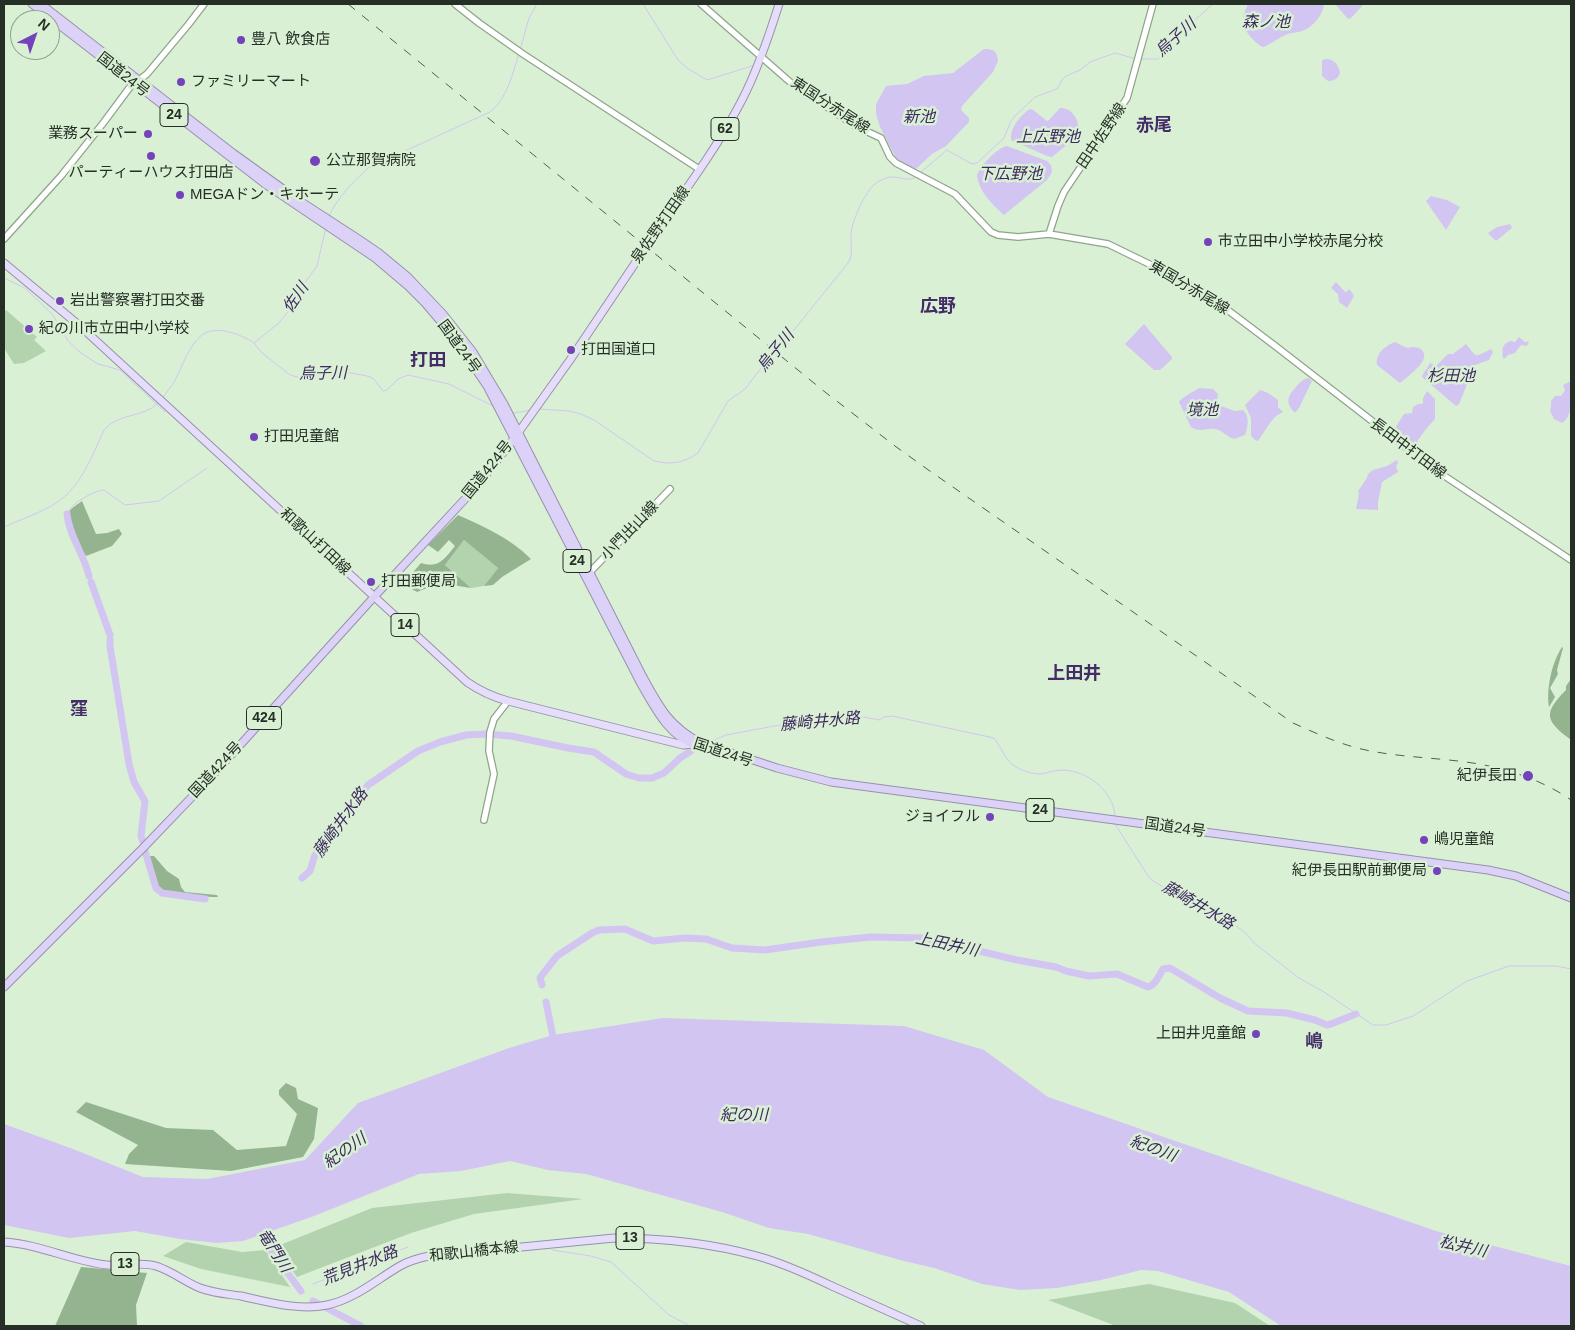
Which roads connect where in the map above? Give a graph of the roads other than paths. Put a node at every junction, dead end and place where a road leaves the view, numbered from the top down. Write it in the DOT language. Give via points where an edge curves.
graph roads {
  1 [pos="32,4"];
  2 [pos="42,4"];
  3 [pos="204,4"];
  4 [pos="455,4"];
  5 [pos="701,4"];
  6 [pos="779,4"];
  7 [pos="1153,4"];
  8 [pos="761,56"];
  9 [pos="137,82"];
  10 [pos="700,169"];
  11 [pos="1050,234"];
  12 [pos="4,239"];
  13 [pos="4,263"];
  14 [pos="1251,329"];
  15 [pos="516,436"];
  16 [pos="670,489"];
  17 [pos="1571,560"];
  18 [pos="590,572"];
  19 [pos="374,597"];
  20 [pos="508,701"];
  21 [pos="696,744"];
  22 [pos="484,820"];
  23 [pos="1571,898"];
  24 [pos="4,987"];
  25 [pos="4,1242"];
  26 [pos="920,1326"];
  1 -- 9 [label="highway, 国道24号 / 24"];
  2 -- 9 [label="highway, 国道24号 / 24"];
  3 -- 9 [label="street"];
  4 -- 10 [label="street" via="520,52"];
  5 -- 8 [label="street, 東国分赤尾線"];
  6 -- 8 [label="main road, 泉佐野打田線 / 62"];
  7 -- 11 [label="street, 田中佐野線" via="1127,98 1064,192"];
  8 -- 10 [label="main road, 泉佐野打田線 / 62" via="742,100"];
  8 -- 11 [label="street, 東国分赤尾線" via="790,82 855,126 881,138 896,163 955,194 991,232 1018,237"];
  9 -- 12 [label="street" via="61,176"];
  9 -- 15 [label="highway, 国道24号 / 24" via="265,184 333,225 392,271 425,303 465,352 500,404"];
  10 -- 15 [label="main road, 泉佐野打田線 / 62, bridge"];
  11 -- 14 [label="street, 東国分赤尾線" via="1108,244 1139,258 1180,279"];
  13 -- 19 [label="main road, 和歌山打田線 / 14" via="82,328"];
  14 -- 17 [label="street, 長田中打田線" via="1434,469"];
  15 -- 18 [label="highway, 国道24号 / 24"];
  15 -- 19 [label="highway, 国道424号 / 424" via="478,485"];
  15 -- 21 [label="highway, 国道24号 / 24" via="658,714 686,741"];
  16 -- 18 [label="street, 小門出山線"];
  18 -- 21 [label="highway, 国道24号 / 24" via="661,708 673,725"];
  19 -- 20 [label="main road, 和歌山打田線 / 14" via="467,682 480,691"];
  19 -- 24 [label="highway, 国道424号 / 424" via="180,810"];
  20 -- 21 [label="main road, 和歌山打田線 / 14" via="683,745"];
  20 -- 22 [label="street" via="494,719 490,732 489,751 494,774"];
  21 -- 23 [label="highway, 国道24号 / 24" via="829,782 1488,870 1516,876"];
  25 -- 26 [label="main road, 和歌山橋本線 / 13" via="87,1262 108,1265 144,1263 200,1288 301,1306 327,1305 345,1300 400,1266 429,1256 600,1239 694,1242 758,1256 799,1271"];
}
